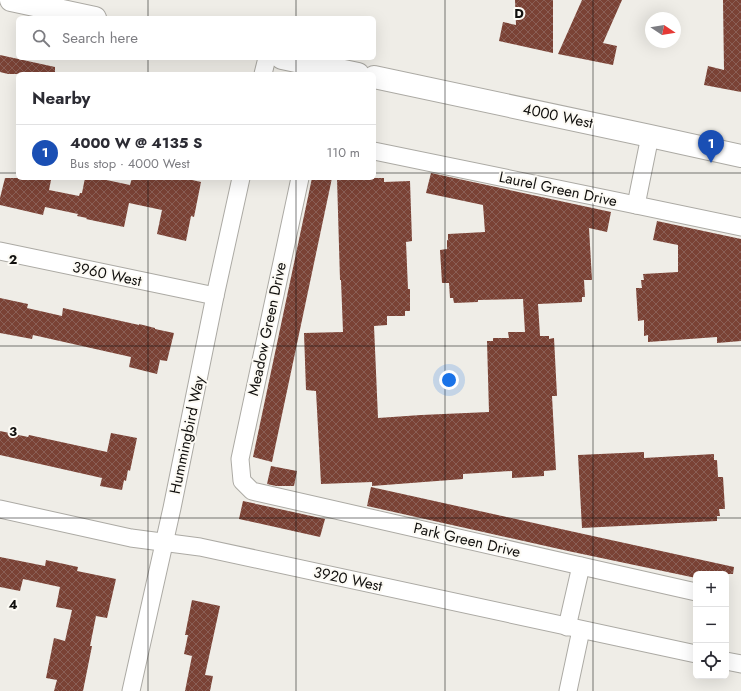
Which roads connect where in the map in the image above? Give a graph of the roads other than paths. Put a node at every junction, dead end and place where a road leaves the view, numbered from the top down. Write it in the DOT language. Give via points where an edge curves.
graph roads {
  1 [pos="23,1"];
  2 [pos="87,16"];
  3 [pos="266,60"];
  4 [pos="292,60"];
  5 [pos="263,72"];
  6 [pos="348,72"];
  7 [pos="376,77"];
  8 [pos="650,136"];
  9 [pos="376,151"];
  10 [pos="741,156"];
  11 [pos="240,180"];
  12 [pos="300,180"];
  13 [pos="636,205"];
  14 [pos="741,227"];
  15 [pos="0,251"];
  16 [pos="215,296"];
  17 [pos="242,481"];
  18 [pos="0,509"];
  19 [pos="164,542"];
  20 [pos="581,566"];
  21 [pos="693,591"];
  22 [pos="574,628"];
  23 [pos="693,653"];
  24 [pos="729,662"];
  25 [pos="741,664"];
  26 [pos="132,691"];
  27 [pos="568,691"];
  1 -- 2 [label="street"];
  3 -- 5 [label="street"];
  4 -- 6 [label="street"];
  7 -- 8 [label="street, 4000 West"];
  8 -- 10 [label="street, 4000 West"];
  8 -- 13 [label="street"];
  9 -- 13 [label="street, Laurel Green Drive"];
  11 -- 16 [label="street, Hummingbird Way"];
  12 -- 17 [label="street, Meadow Green Drive" via="240,459"];
  13 -- 14 [label="street, Laurel Green Drive"];
  15 -- 16 [label="street, 3960 West"];
  16 -- 19 [label="street, Hummingbird Way"];
  17 -- 20 [label="street, Park Green Drive" via="252,491"];
  18 -- 19 [label="street, 3920 West" via="131,538"];
  19 -- 22 [label="street, 3920 West" via="200,547"];
  19 -- 26 [label="street, Hummingbird Way"];
  20 -- 21 [label="street, Park Green Drive"];
  20 -- 22 [label="street"];
  22 -- 23 [label="street, 3920 West"];
  22 -- 27 [label="street"];
  24 -- 25 [label="street"];
}
